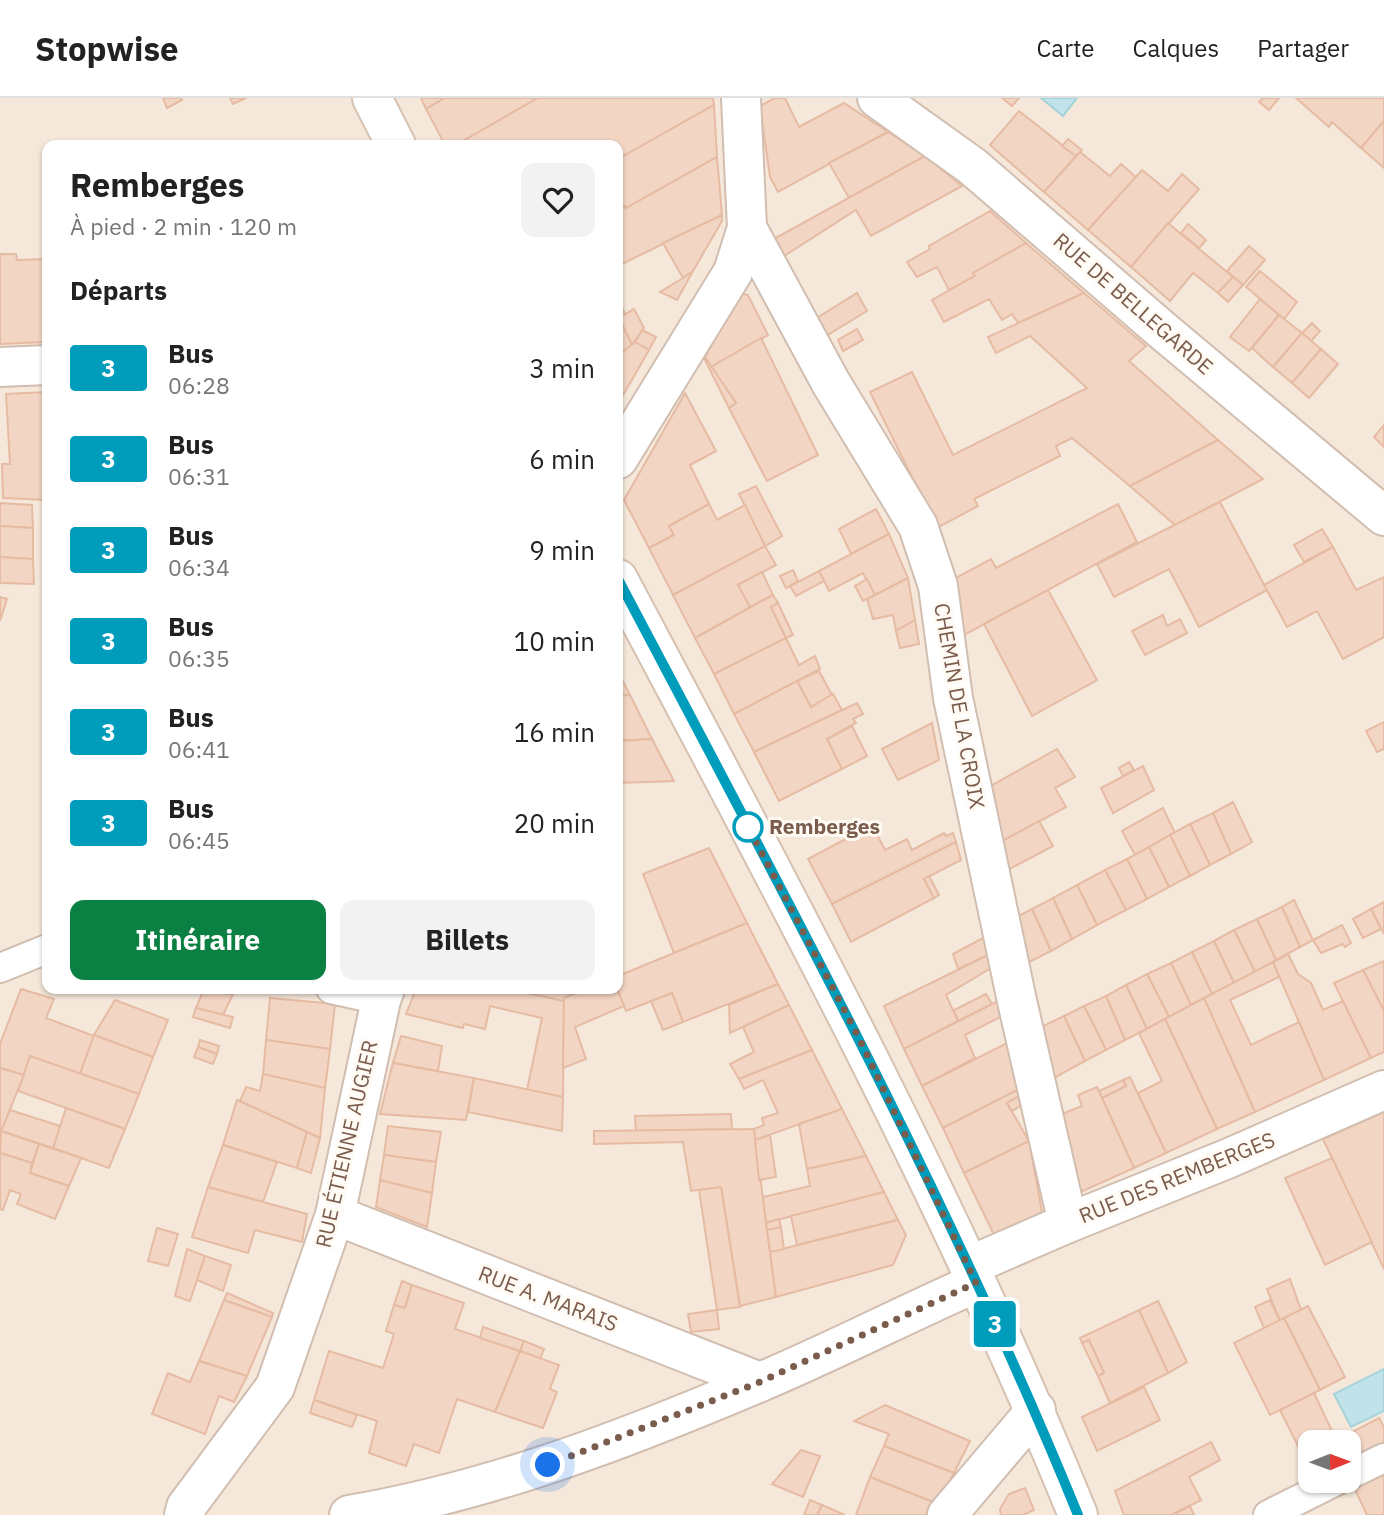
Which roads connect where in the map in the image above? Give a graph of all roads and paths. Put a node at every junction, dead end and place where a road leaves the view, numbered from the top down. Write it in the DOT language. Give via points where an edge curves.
graph roads {
  1 [pos="372,98"];
  2 [pos="741,98"];
  3 [pos="877,98"];
  4 [pos="393,140"];
  5 [pos="747,228"];
  6 [pos="42,365"];
  7 [pos="0,367"];
  8 [pos="623,451"];
  9 [pos="1384,516"];
  10 [pos="623,589"];
  11 [pos="42,951"];
  12 [pos="0,968"];
  13 [pos="383,994"];
  14 [pos="1384,1090"];
  15 [pos="335,1215"];
  16 [pos="1068,1223"];
  17 [pos="973,1274"];
  18 [pos="760,1382"];
  19 [pos="1036,1410"];
  20 [pos="1005,1447"];
  21 [pos="1384,1458"];
  22 [pos="1362,1469"];
  23 [pos="1312,1493"];
  24 [pos="184,1515"];
  25 [pos="349,1515"];
  26 [pos="947,1515"];
  27 [pos="983,1515"];
  28 [pos="1078,1515"];
  29 [pos="1268,1515"];
  1 -- 4 [label="street"];
  2 -- 5 [label="street"];
  3 -- 9 [label="street, RUE DE BELLEGARDE" via="972,166"];
  5 -- 8 [label="street" via="733,272"];
  5 -- 16 [label="street, CHEMIN DE LA CROIX" via="831,383 918,526 934,573 956,711"];
  6 -- 7 [label="street"];
  10 -- 17 [label="street" via="858,1036"];
  11 -- 12 [label="lane"];
  13 -- 15 [label="street, RUE ÉTIENNE AUGIER"];
  14 -- 16 [label="street, RUE DES REMBERGES"];
  15 -- 18 [label="street, RUE A. MARAIS"];
  15 -- 24 [label="street, RUE ÉTIENNE AUGIER" via="275,1387"];
  16 -- 17 [label="street, RUE DES REMBERGES"];
  17 -- 18 [label="street, RUE DES REMBERGES"];
  17 -- 19 [label="street"];
  18 -- 25 [label="street, RUE DES REMBERGES" via="570,1459 401,1506"];
  19 -- 20 [label="street"];
  19 -- 28 [label="street"];
  20 -- 26 [label="street"];
  20 -- 27 [label="street"];
  21 -- 22 [label="lane"];
  23 -- 29 [label="lane"];
}
